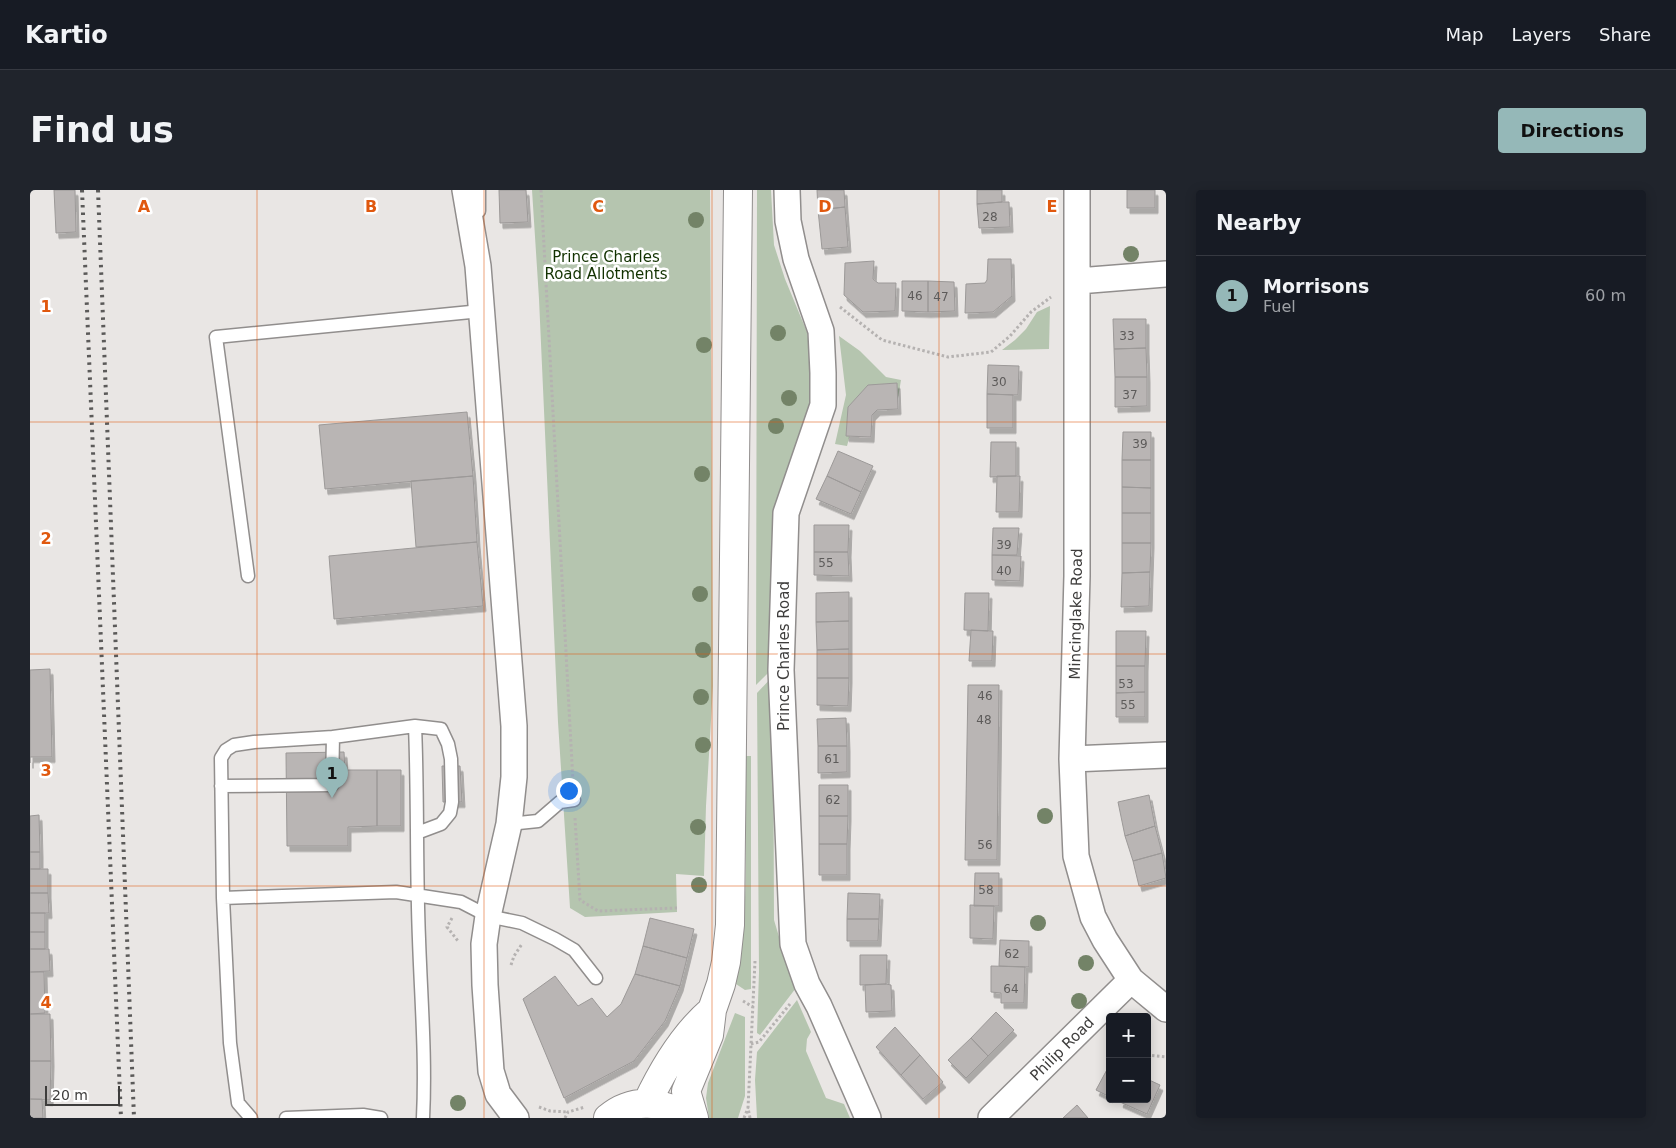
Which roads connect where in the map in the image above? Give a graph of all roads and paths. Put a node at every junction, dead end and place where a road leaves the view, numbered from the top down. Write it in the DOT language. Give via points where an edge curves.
graph roads {
  1 [pos="465,190"];
  2 [pos="479,190"];
  3 [pos="541,190"];
  4 [pos="738,190"];
  5 [pos="787,190"];
  6 [pos="1077,190"];
  7 [pos="478,266"];
  8 [pos="1166,274"];
  9 [pos="1077,289"];
  10 [pos="808,292"];
  11 [pos="481,311"];
  12 [pos="248,576"];
  13 [pos="414,726"];
  14 [pos="332,737"];
  15 [pos="1166,754"];
  16 [pos="1072,759"];
  17 [pos="222,786"];
  18 [pos="574,800"];
  19 [pos="509,824"];
  20 [pos="417,833"];
  21 [pos="419,894"];
  22 [pos="223,898"];
  23 [pos="677,908"];
  24 [pos="488,916"];
  25 [pos="535,928"];
  26 [pos="507,974"];
  27 [pos="596,978"];
  28 [pos="1131,980"];
  29 [pos="807,984"];
  30 [pos="1166,1009"];
  31 [pos="712,1010"];
  32 [pos="1151,1055"];
  33 [pos="1166,1057"];
  34 [pos="647,1103"];
  35 [pos="748,1108"];
  36 [pos="524,1111"];
  37 [pos="568,1112"];
  38 [pos="598,1112"];
  39 [pos="299,1117"];
  40 [pos="251,1118"];
  41 [pos="286,1118"];
  42 [pos="381,1118"];
  43 [pos="423,1118"];
  44 [pos="565,1118"];
  45 [pos="688,1118"];
  46 [pos="694,1118"];
  47 [pos="744,1118"];
  48 [pos="750,1118"];
  49 [pos="868,1118"];
  50 [pos="991,1118"];
  1 -- 7 [label="street"];
  2 -- 7 [label="lane"];
  3 -- 18 [label="path"];
  4 -- 31 [label="street" via="730,925 726,962"];
  5 -- 10 [label="street, Prince Charles Road" via="788,221 796,259"];
  6 -- 9 [label="street, Mincinglake Road"];
  7 -- 11 [label="street"];
  8 -- 9 [label="street"];
  9 -- 10 [label="path" via="1051,298 1031,312 1010,336 990,352 948,357 882,340 837,305"];
  9 -- 16 [label="street, Mincinglake Road" via="1077,576"];
  10 -- 29 [label="street, Prince Charles Road" via="821,331 823,405 786,513 781,670 793,944"];
  11 -- 12 [label="lane" via="216,337"];
  11 -- 19 [label="street" via="514,726 514,777"];
  13 -- 14 [label="lane"];
  13 -- 20 [label="lane"];
  13 -- 20 [label="lane" via="440,729 448,744 452,775 450,813 441,824"];
  14 -- 17 [label="lane" via="234,745 221,758"];
  14 -- 17 [label="lane" via="332,785"];
  15 -- 16 [label="street"];
  16 -- 28 [label="street, Mincinglake Road" via="1076,856 1085,890 1093,917"];
  17 -- 22 [label="lane"];
  18 -- 19 [label="lane" via="560,802 538,821"];
  18 -- 23 [label="path" via="580,900 598,911"];
  19 -- 24 [label="street"];
  20 -- 21 [label="lane"];
  21 -- 22 [label="lane"];
  21 -- 24 [label="lane" via="461,902"];
  21 -- 43 [label="lane"];
  22 -- 40 [label="lane" via="230,1043 238,1103"];
  24 -- 25 [label="lane"];
  24 -- 36 [label="street" via="484,944 491,1071 498,1094"];
  25 -- 26 [label="path" via="531,942 522,944"];
  25 -- 27 [label="lane" via="574,950"];
  28 -- 30 [label="street, Mincinglake Road"];
  28 -- 50 [label="street, Philip Road"];
  29 -- 35 [label="path" via="759,1042 751,1044"];
  29 -- 49 [label="street, Prince Charles Road"];
  31 -- 34 [label="street" via="695,1024 659,1077"];
  31 -- 46 [label="street" via="709,1035 686,1091"];
  32 -- 33 [label="path"];
  34 -- 38 [label="street" via="615,1112"];
  34 -- 45 [label="street" via="662,1104"];
  35 -- 47 [label="path"];
  35 -- 48 [label="path"];
  36 -- 37 [label="path"];
  37 -- 38 [label="path"];
  37 -- 44 [label="path"];
  39 -- 41 [label="lane"];
  39 -- 42 [label="lane" via="363,1115"];
}
